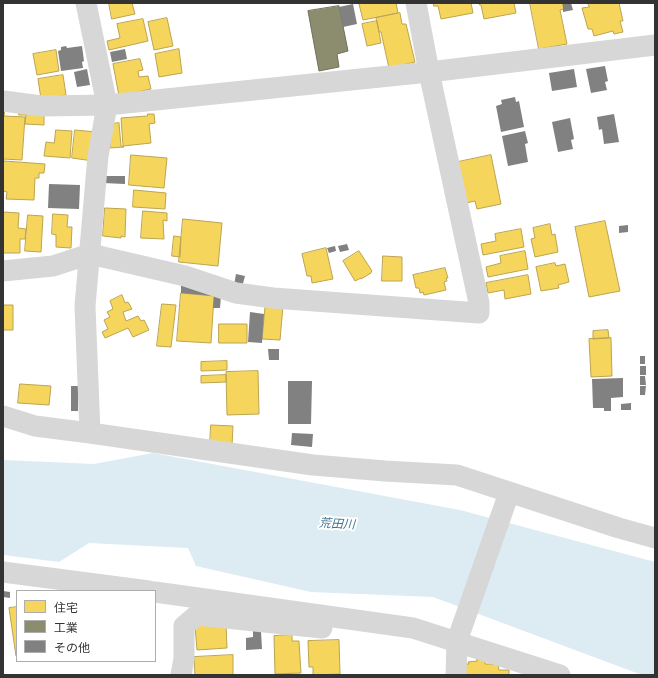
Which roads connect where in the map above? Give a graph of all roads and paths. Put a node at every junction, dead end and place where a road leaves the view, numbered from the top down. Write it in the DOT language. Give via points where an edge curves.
graph roads {
  1 [pos="86,3"];
  2 [pos="416,3"];
  3 [pos="655,45"];
  4 [pos="429,72"];
  5 [pos="3,101"];
  6 [pos="107,105"];
  7 [pos="90,254"];
  8 [pos="3,271"];
  9 [pos="3,416"];
  10 [pos="90,433"];
  11 [pos="508,498"];
  12 [pos="655,538"];
  13 [pos="3,572"];
  14 [pos="141,590"];
  15 [pos="156,592"];
  16 [pos="362,620"];
  17 [pos="459,636"];
  18 [pos="181,675"];
  19 [pos="456,675"];
  20 [pos="560,675"];
  1 -- 6 [label="street"];
  2 -- 4 [label="street"];
  3 -- 4 [label="street"];
  4 -- 6 [label="street"];
  4 -- 7 [label="street" via="479,303 479,313 236,293 185,276"];
  5 -- 6 [label="street" via="42,106"];
  6 -- 7 [label="street" via="98,156"];
  7 -- 8 [label="street" via="53,266"];
  7 -- 10 [label="street" via="85,306"];
  9 -- 10 [label="street" via="35,426"];
  10 -- 11 [label="street" via="313,465 457,475"];
  11 -- 12 [label="street"];
  11 -- 17 [label="street"];
  13 -- 14 [label="street"];
  15 -- 16 [label="street"];
  16 -- 17 [label="street"];
  16 -- 18 [label="street" via="351,626 320,629 198,615 184,626 184,659"];
  17 -- 19 [label="street"];
  17 -- 20 [label="street"];
}
